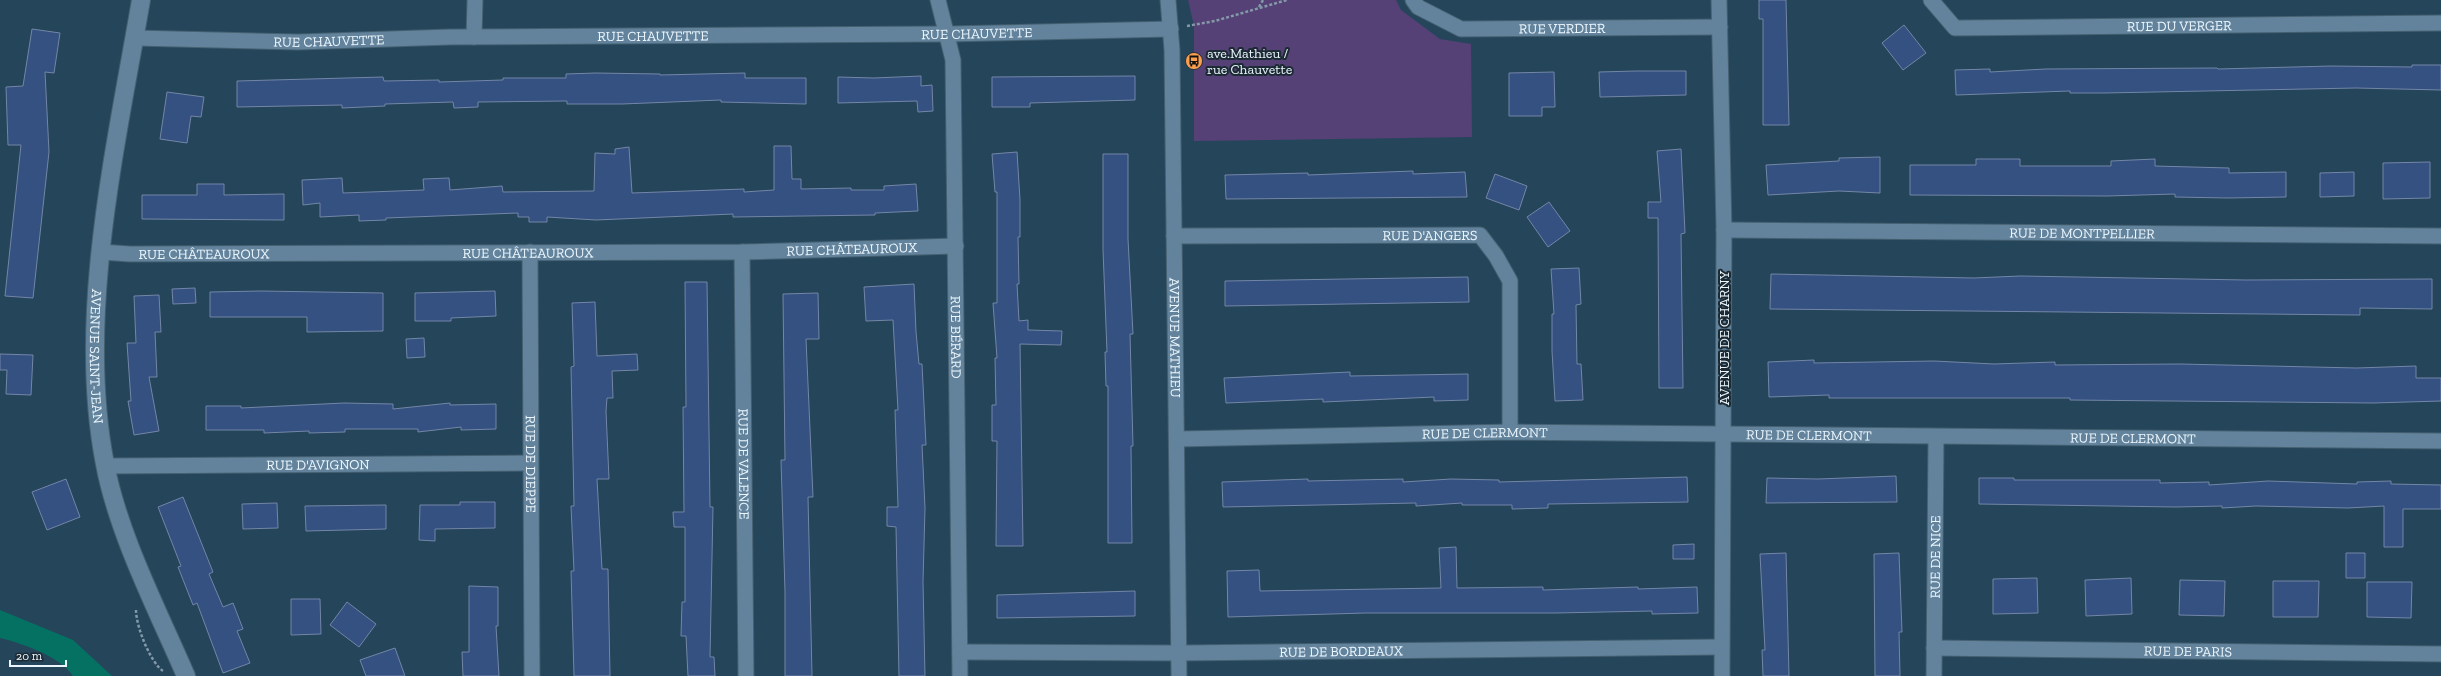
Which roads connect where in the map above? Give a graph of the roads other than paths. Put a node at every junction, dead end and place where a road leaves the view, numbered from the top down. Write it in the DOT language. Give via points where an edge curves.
graph roads {
  1 [pos="142,0"];
  2 [pos="475,0"];
  3 [pos="938,0"];
  4 [pos="1168,0"];
  5 [pos="1413,0"];
  6 [pos="1719,0"];
  7 [pos="1931,0"];
  8 [pos="2441,23"];
  9 [pos="1720,27"];
  10 [pos="1171,29"];
  11 [pos="948,34"];
  12 [pos="474,37"];
  13 [pos="135,38"];
  14 [pos="1724,230"];
  15 [pos="1174,236"];
  16 [pos="2441,236"];
  17 [pos="956,246"];
  18 [pos="101,252"];
  19 [pos="530,252"];
  20 [pos="742,252"];
  21 [pos="1510,432"];
  22 [pos="1724,434"];
  23 [pos="1936,437"];
  24 [pos="1178,440"];
  25 [pos="2441,441"];
  26 [pos="530,463"];
  27 [pos="105,466"];
  28 [pos="1721,647"];
  29 [pos="1934,648"];
  30 [pos="960,652"];
  31 [pos="1179,653"];
  32 [pos="2441,654"];
  33 [pos="186,676"];
  34 [pos="532,676"];
  35 [pos="746,676"];
  36 [pos="960,676"];
  37 [pos="1179,676"];
  38 [pos="1722,676"];
  39 [pos="1934,676"];
  1 -- 13 [label="street, AVENUE SAINT-JEAN"];
  2 -- 12 [label="street"];
  3 -- 11 [label="street, RUE BÉRARD"];
  4 -- 10 [label="street, AVENUE MATHIEU"];
  5 -- 9 [label="street, RUE VERDIER" via="1418,7 1461,29"];
  6 -- 9 [label="street, AVENUE DE CHARNY"];
  7 -- 8 [label="street, RUE DU VERGER" via="1954,28"];
  9 -- 14 [label="street, AVENUE DE CHARNY"];
  10 -- 11 [label="street, RUE CHAUVETTE"];
  10 -- 15 [label="street, AVENUE MATHIEU"];
  11 -- 12 [label="street, RUE CHAUVETTE"];
  11 -- 17 [label="street, RUE BÉRARD" via="953,60"];
  12 -- 13 [label="street, RUE CHAUVETTE" via="298,42"];
  13 -- 18 [label="street, AVENUE SAINT-JEAN" via="113,153"];
  14 -- 16 [label="street, RUE DE MONTPELLIER"];
  14 -- 22 [label="street, AVENUE DE CHARNY"];
  15 -- 21 [label="street, RUE D'ANGERS" via="1480,235 1510,281"];
  15 -- 24 [label="street, AVENUE MATHIEU"];
  17 -- 20 [label="street, RUE CHÂTEAUROUX"];
  17 -- 30 [label="street, RUE BÉRARD"];
  18 -- 19 [label="street, RUE CHÂTEAUROUX"];
  18 -- 27 [label="street, AVENUE SAINT-JEAN" via="95,394"];
  19 -- 20 [label="street, RUE CHÂTEAUROUX"];
  19 -- 26 [label="street, RUE DE DIEPPE"];
  20 -- 35 [label="street, RUE DE VALENCE"];
  21 -- 22 [label="street, RUE DE CLERMONT"];
  21 -- 24 [label="street, RUE DE CLERMONT"];
  22 -- 23 [label="street, RUE DE CLERMONT"];
  22 -- 28 [label="street, AVENUE DE CHARNY"];
  23 -- 25 [label="street, RUE DE CLERMONT"];
  23 -- 29 [label="street, RUE DE NICE"];
  24 -- 31 [label="street, AVENUE MATHIEU"];
  26 -- 27 [label="street, RUE D'AVIGNON"];
  26 -- 34 [label="street, RUE DE DIEPPE"];
  27 -- 33 [label="street, AVENUE SAINT-JEAN" via="114,503"];
  28 -- 31 [label="street, RUE DE BORDEAUX"];
  28 -- 38 [label="street, AVENUE DE CHARNY"];
  29 -- 32 [label="street, RUE DE PARIS"];
  29 -- 39 [label="street, RUE DE NICE"];
  30 -- 31 [label="street, RUE DE BORDEAUX"];
  30 -- 36 [label="street, RUE BÉRARD"];
  31 -- 37 [label="street, AVENUE MATHIEU"];
}
